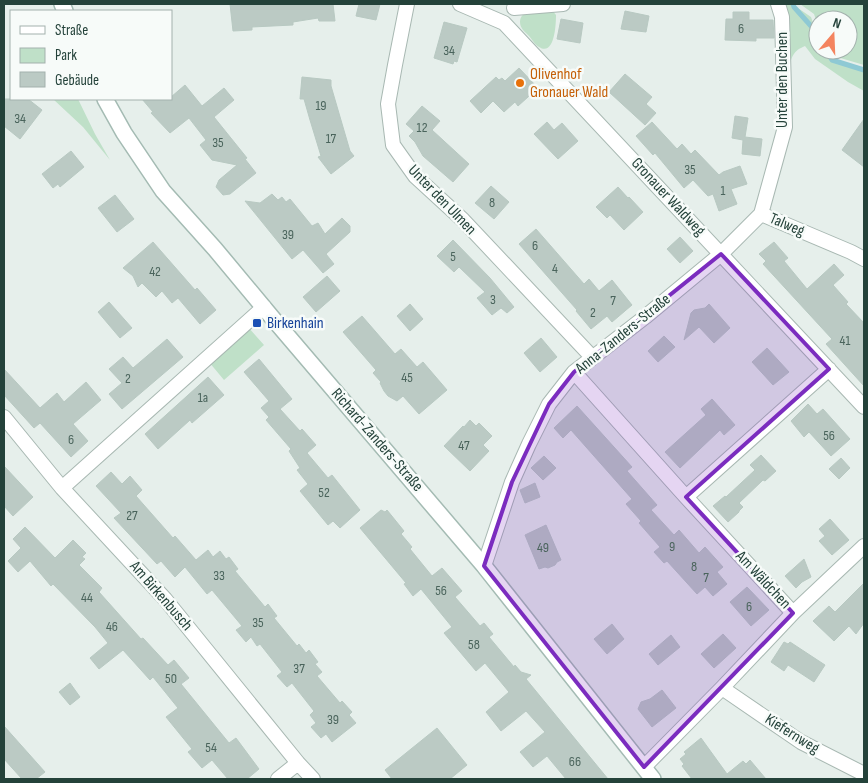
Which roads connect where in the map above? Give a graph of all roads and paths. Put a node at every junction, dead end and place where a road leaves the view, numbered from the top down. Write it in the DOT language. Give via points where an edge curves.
graph roads {
  1 [pos="407,4"];
  2 [pos="460,4"];
  3 [pos="563,4"];
  4 [pos="778,4"];
  5 [pos="514,6"];
  6 [pos="504,22"];
  7 [pos="106,100"];
  8 [pos="760,214"];
  9 [pos="721,254"];
  10 [pos="864,259"];
  11 [pos="264,307"];
  12 [pos="592,357"];
  13 [pos="829,369"];
  14 [pos="574,372"];
  15 [pos="864,407"];
  16 [pos="4,417"];
  17 [pos="62,488"];
  18 [pos="686,497"];
  19 [pos="864,546"];
  20 [pos="484,566"];
  21 [pos="793,613"];
  22 [pos="722,688"];
  23 [pos="298,763"];
  24 [pos="644,767"];
  25 [pos="864,774"];
  26 [pos="278,779"];
  27 [pos="313,779"];
  28 [pos="654,779"];
  1 -- 12 [label="street, Unter den Ulmen" via="388,104 393,144 415,176 463,220"];
  2 -- 6 [label="street, Gronauer Waldweg"];
  3 -- 5 [label="street"];
  4 -- 8 [label="street, Unter den Buchen" via="782,17 785,126"];
  5 -- 6 [label="street"];
  6 -- 9 [label="street, Gronauer Waldweg"];
  7 -- 11 [label="street, Richard-Zanders-Straße" via="163,191"];
  8 -- 9 [label="street, Talweg"];
  8 -- 10 [label="street, Talweg"];
  9 -- 12 [label="street, Anna-Zanders-Straße"];
  9 -- 13 [label="street, Gronauer Waldweg"];
  11 -- 17 [label="street"];
  11 -- 20 [label="street, Richard-Zanders-Straße"];
  12 -- 14 [label="street, Anna-Zanders-Straße"];
  13 -- 15 [label="street, Gronauer Waldweg"];
  13 -- 18 [label="street"];
  14 -- 18 [label="street, Am Wäldchen"];
  14 -- 20 [label="street, Anna-Zanders-Straße" via="549,404 529,444 512,482"];
  16 -- 17 [label="street, Am Birkenbusch"];
  17 -- 23 [label="street, Am Birkenbusch" via="165,599"];
  18 -- 21 [label="street, Am Wäldchen"];
  19 -- 21 [label="street, Am Wäldchen"];
  20 -- 24 [label="street, Richard-Zanders-Straße"];
  21 -- 22 [label="street"];
  22 -- 24 [label="street"];
  22 -- 25 [label="street, Kiefernweg" via="802,742"];
  23 -- 26 [label="street"];
  23 -- 27 [label="street, Am Birkenbusch"];
  24 -- 28 [label="street, Richard-Zanders-Straße"];
}
